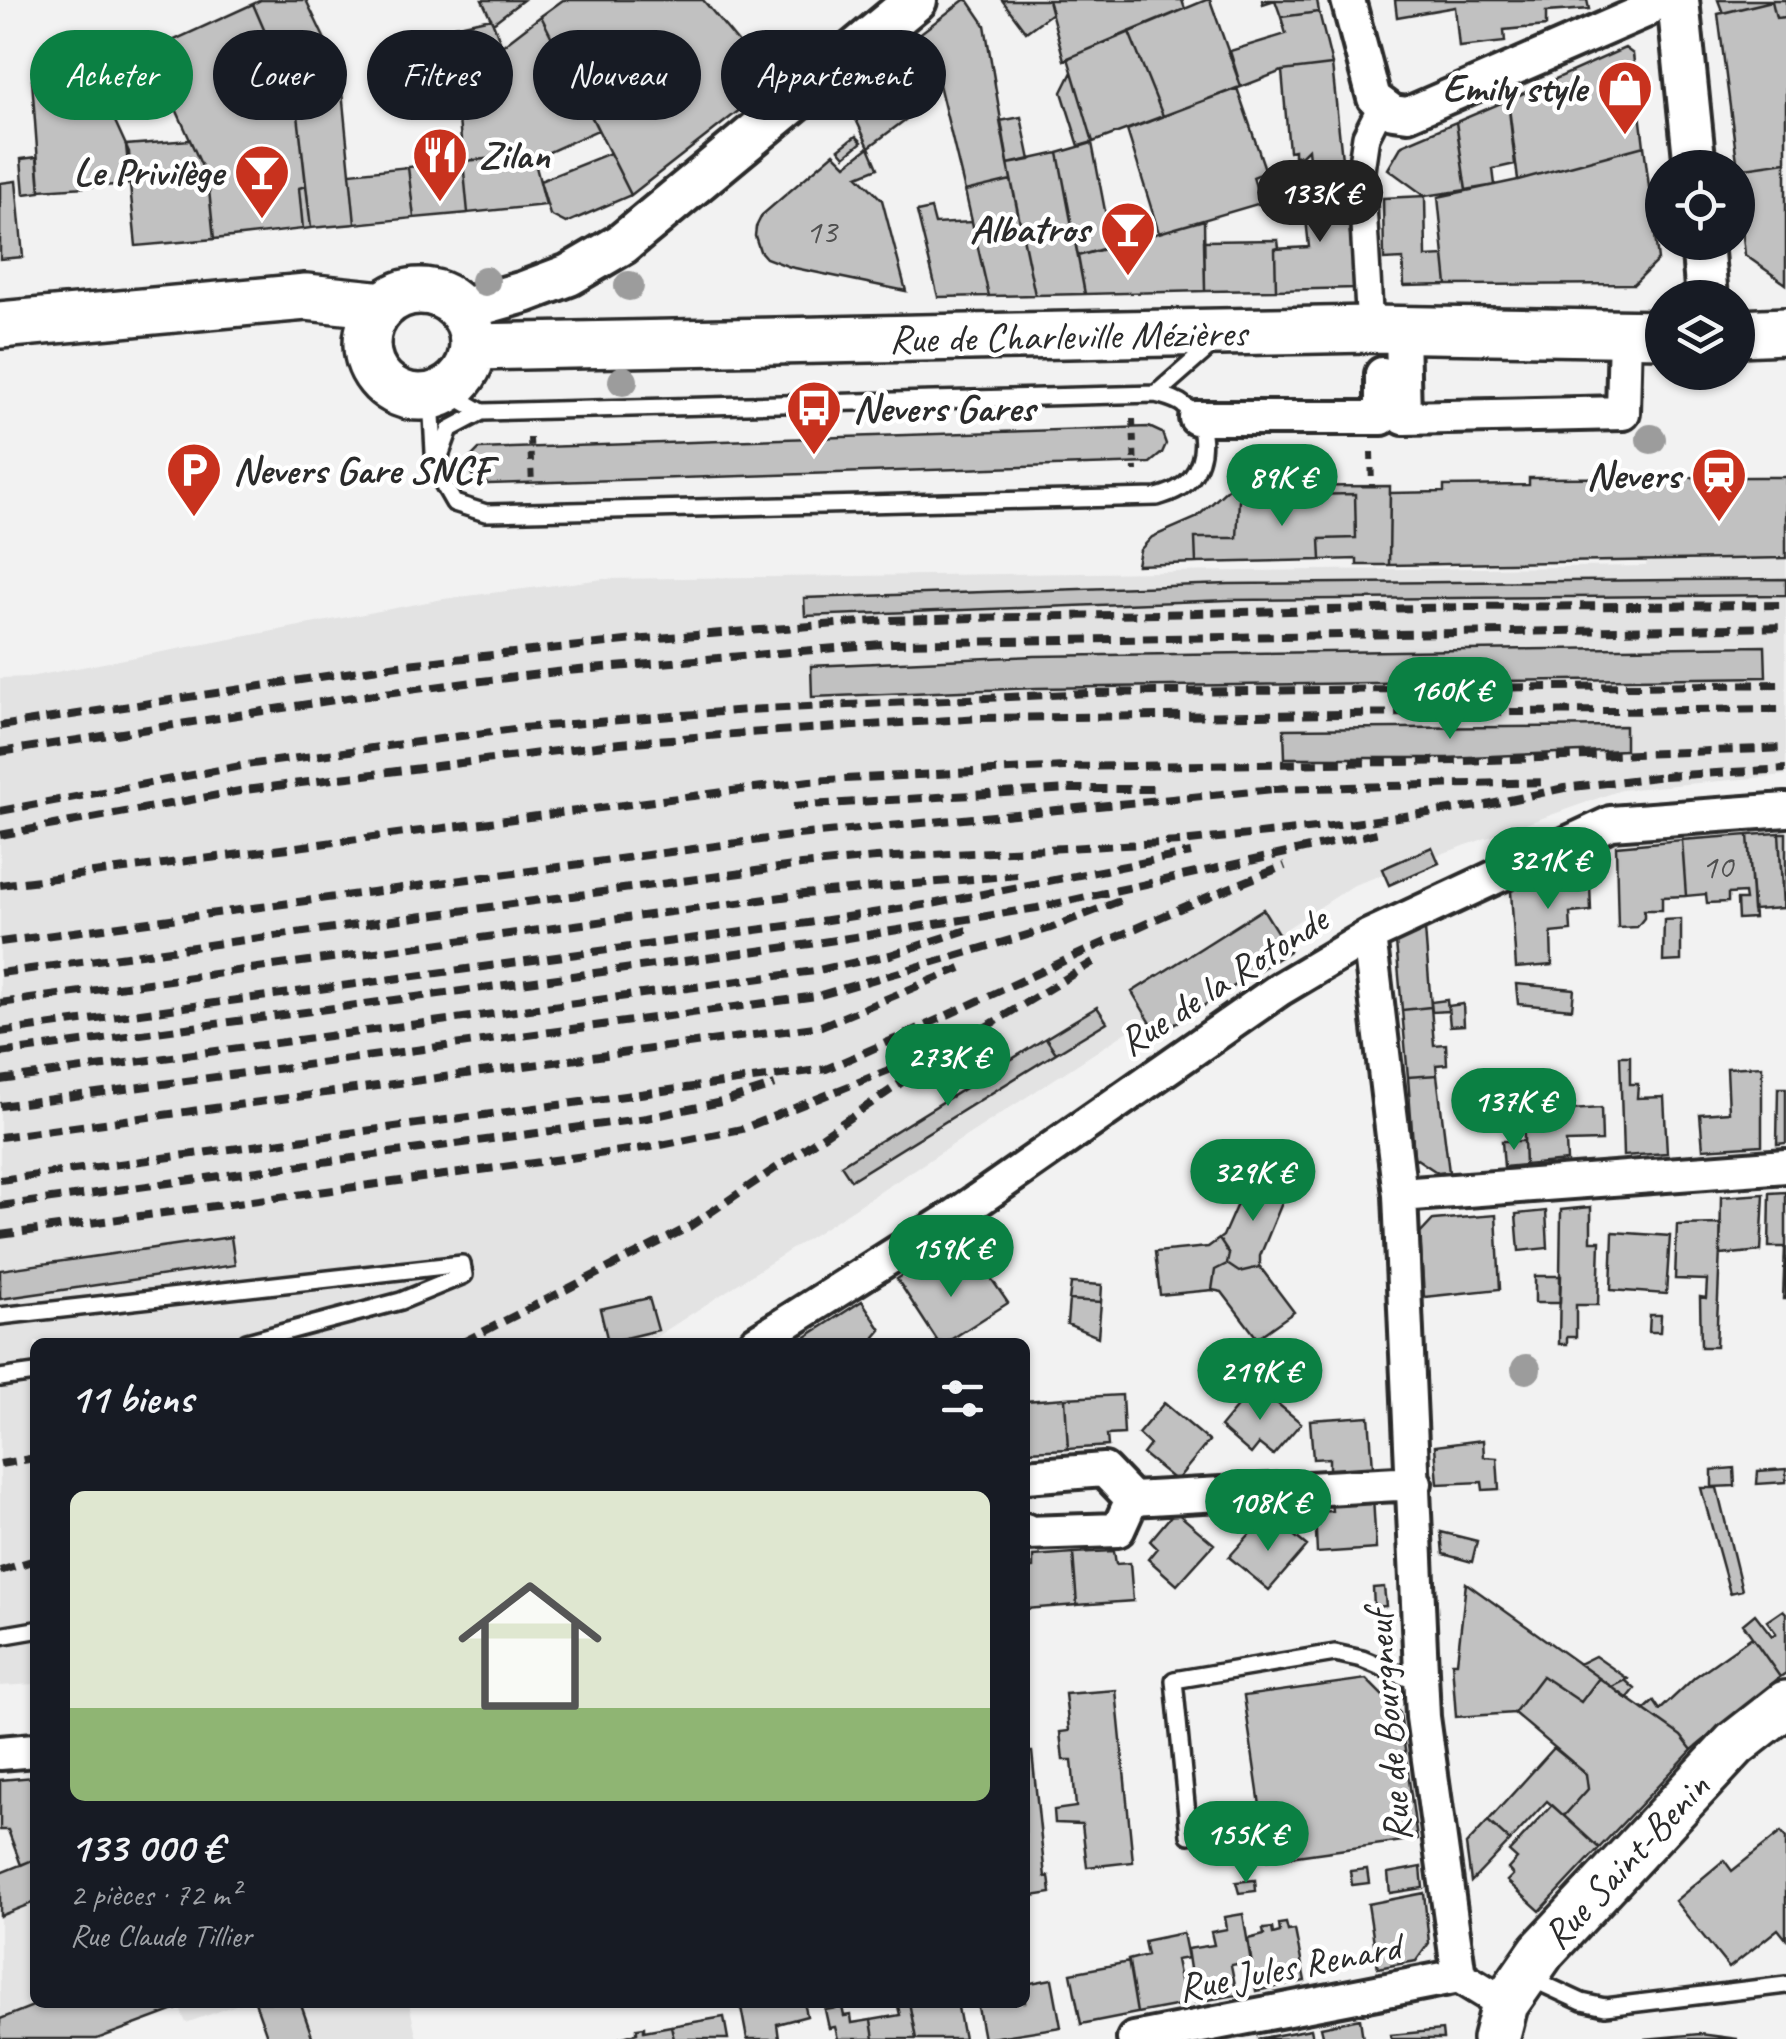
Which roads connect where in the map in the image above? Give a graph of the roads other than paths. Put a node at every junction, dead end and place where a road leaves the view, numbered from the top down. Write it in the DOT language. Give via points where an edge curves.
graph roads {
  1 [pos="916,0"];
  2 [pos="1348,0"];
  3 [pos="1659,0"];
  4 [pos="1678,0"];
  5 [pos="1381,106"];
  6 [pos="1693,150"];
  7 [pos="376,318"];
  8 [pos="0,325"];
  9 [pos="468,328"];
  10 [pos="1385,329"];
  11 [pos="1786,331"];
  12 [pos="1227,332"];
  13 [pos="1755,332"];
  14 [pos="1644,333"];
  15 [pos="1156,394"];
  16 [pos="453,400"];
  17 [pos="1196,418"];
  18 [pos="435,470"];
  19 [pos="1786,810"];
  20 [pos="1370,936"];
  21 [pos="1786,1166"];
  22 [pos="1400,1195"];
  23 [pos="0,1316"];
  24 [pos="262,1338"];
  25 [pos="762,1338"];
  26 [pos="30,1374"];
  27 [pos="0,1378"];
  28 [pos="1030,1476"];
  29 [pos="1415,1483"];
  30 [pos="1132,1499"];
  31 [pos="1030,1533"];
  32 [pos="30,1631"];
  33 [pos="0,1636"];
  34 [pos="1422,1684"];
  35 [pos="1786,1704"];
  36 [pos="30,1750"];
  37 [pos="0,1753"];
  38 [pos="1189,1835"];
  39 [pos="1459,1976"];
  40 [pos="1786,1985"];
  41 [pos="1508,2006"];
  42 [pos="1134,2039"];
  1 -- 9 [label="street" via="622,244"];
  2 -- 5 [label="street"];
  3 -- 5 [label="street" via="1408,114"];
  4 -- 6 [label="street"];
  5 -- 10 [label="street" via="1366,136 1361,170"];
  7 -- 8 [label="main road" via="330,298"];
  7 -- 9 [label="main road" via="398,296 432,292 448,298"];
  7 -- 16 [label="main road" via="367,350 380,380 404,395"];
  9 -- 12 [label="main road, Rue de Charleville Mézières"];
  9 -- 16 [label="main road" via="470,365"];
  10 -- 12 [label="main road, Rue de Charleville Mézières"];
  10 -- 14 [label="main road, Rue de Charleville Mézières"];
  10 -- 14 [label="street" via="1404,418 1623,413"];
  10 -- 17 [label="street" via="1382,418"];
  11 -- 13 [label="main road"];
  12 -- 15 [label="lane"];
  15 -- 16 [label="lane"];
  15 -- 17 [label="lane"];
  16 -- 18 [label="lane"];
  16 -- 18 [label="lane"];
  17 -- 18 [label="lane" via="1203,442 1190,479 1157,496 486,513 454,503"];
  19 -- 20 [label="street, Rue de la Rotonde" via="1611,822"];
  20 -- 22 [label="street, Rue de Bourgneuf"];
  20 -- 25 [label="street, Rue de la Rotonde" via="1248,1010 955,1216"];
  21 -- 22 [label="street"];
  22 -- 29 [label="street, Rue de Bourgneuf"];
  23 -- 24 [label="lane" via="462,1264 464,1275 401,1302"];
  26 -- 27 [label="lane"];
  28 -- 30 [label="street" via="1104,1470"];
  29 -- 30 [label="street"];
  29 -- 34 [label="street, Rue de Bourgneuf"];
  30 -- 31 [label="street" via="1118,1530"];
  32 -- 33 [label="lane"];
  34 -- 38 [label="lane" via="1335,1653 1174,1680"];
  34 -- 39 [label="street, Rue de Bourgneuf"];
  35 -- 41 [label="main road, Rue Saint-Benin" via="1735,1744 1542,1951"];
  36 -- 37 [label="street"];
  39 -- 41 [label="street"];
  39 -- 42 [label="street, Rue Jules Renard"];
  40 -- 41 [label="lane" via="1605,2007"];
}
